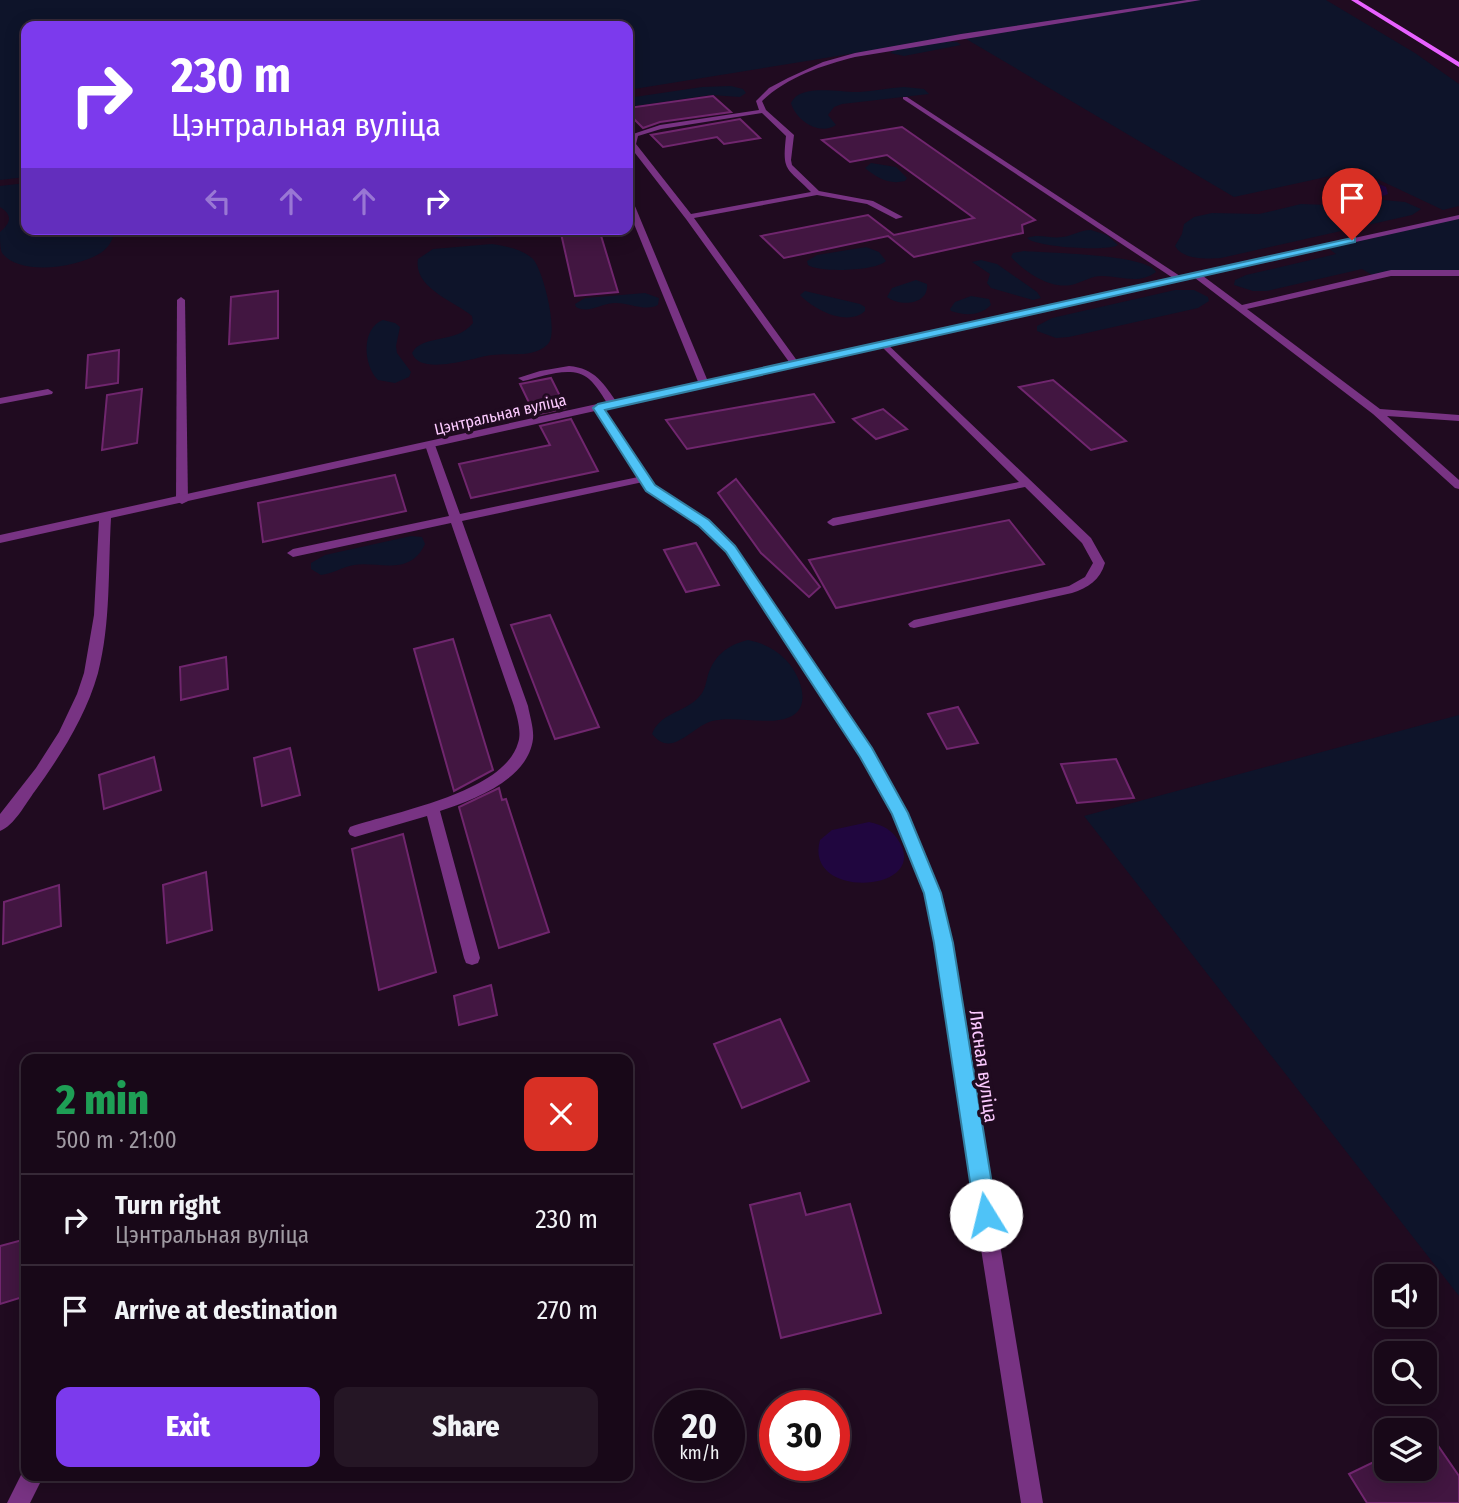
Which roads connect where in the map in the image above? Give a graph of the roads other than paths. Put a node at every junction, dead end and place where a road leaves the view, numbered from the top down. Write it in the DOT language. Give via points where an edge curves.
graph roads {
  1 [pos="1198,0"];
  2 [pos="1354,0"];
  3 [pos="1459,65"];
  4 [pos="905,98"];
  5 [pos="763,111"];
  6 [pos="633,138"];
  7 [pos="633,149"];
  8 [pos="817,193"];
  9 [pos="633,211"];
  10 [pos="689,217"];
  11 [pos="1458,217"];
  12 [pos="899,218"];
  13 [pos="1459,273"];
  14 [pos="1195,275"];
  15 [pos="1179,278"];
  16 [pos="181,300"];
  17 [pos="1241,308"];
  18 [pos="884,344"];
  19 [pos="796,364"];
  20 [pos="523,378"];
  21 [pos="704,384"];
  22 [pos="48,392"];
  23 [pos="0,401"];
  24 [pos="606,406"];
  25 [pos="1377,412"];
  26 [pos="1459,418"];
  27 [pos="430,445"];
  28 [pos="643,478"];
  29 [pos="1029,483"];
  30 [pos="1459,486"];
  31 [pos="182,501"];
  32 [pos="105,517"];
  33 [pos="456,518"];
  34 [pos="833,522"];
  35 [pos="0,539"];
  36 [pos="293,553"];
  37 [pos="914,624"];
  38 [pos="432,807"];
  39 [pos="0,825"];
  40 [pos="355,831"];
  41 [pos="472,958"];
  42 [pos="30,1481"];
  43 [pos="18,1503"];
  44 [pos="1032,1503"];
  1 -- 5 [label="street" via="839,59 771,89 759,101"];
  2 -- 3 [label="main road"];
  4 -- 15 [label="street"];
  5 -- 6 [label="street" via="650,129"];
  5 -- 8 [label="street" via="790,135 789,166"];
  7 -- 10 [label="street"];
  8 -- 10 [label="street"];
  8 -- 12 [label="street" via="865,200"];
  9 -- 21 [label="street"];
  10 -- 19 [label="street"];
  11 -- 14 [label="street, Цэнтральная вуліца"];
  13 -- 17 [label="street" via="1391,273"];
  14 -- 15 [label="street, Цэнтральная вуліца"];
  14 -- 17 [label="street"];
  15 -- 18 [label="street, Цэнтральная вуліца"];
  16 -- 31 [label="street"];
  17 -- 25 [label="street"];
  18 -- 19 [label="street, Цэнтральная вуліца"];
  18 -- 29 [label="street"];
  19 -- 21 [label="street, Цэнтральная вуліца"];
  20 -- 24 [label="street, Лясная вуліца" via="583,371 593,377"];
  21 -- 24 [label="street, Цэнтральная вуліца"];
  22 -- 23 [label="street"];
  24 -- 27 [label="street, Цэнтральная вуліца"];
  24 -- 28 [label="street, Лясная вуліца"];
  25 -- 26 [label="street"];
  25 -- 30 [label="street"];
  27 -- 31 [label="street, Цэнтральная вуліца"];
  27 -- 33 [label="street"];
  28 -- 33 [label="street"];
  28 -- 44 [label="street, Лясная вуліца" via="660,496 704,523 730,549 866,752 917,850 932,893 954,1000"];
  29 -- 34 [label="street"];
  29 -- 37 [label="street" via="1095,551 1097,573 1072,589"];
  31 -- 32 [label="street, Цэнтральная вуліца"];
  32 -- 35 [label="street, Цэнтральная вуліца"];
  32 -- 39 [label="street" via="91,672 62,738"];
  33 -- 36 [label="street"];
  33 -- 38 [label="street" via="521,706 525,745 516,762 498,778 476,792"];
  38 -- 40 [label="street"];
  38 -- 41 [label="street"];
  42 -- 43 [label="street"];
}
